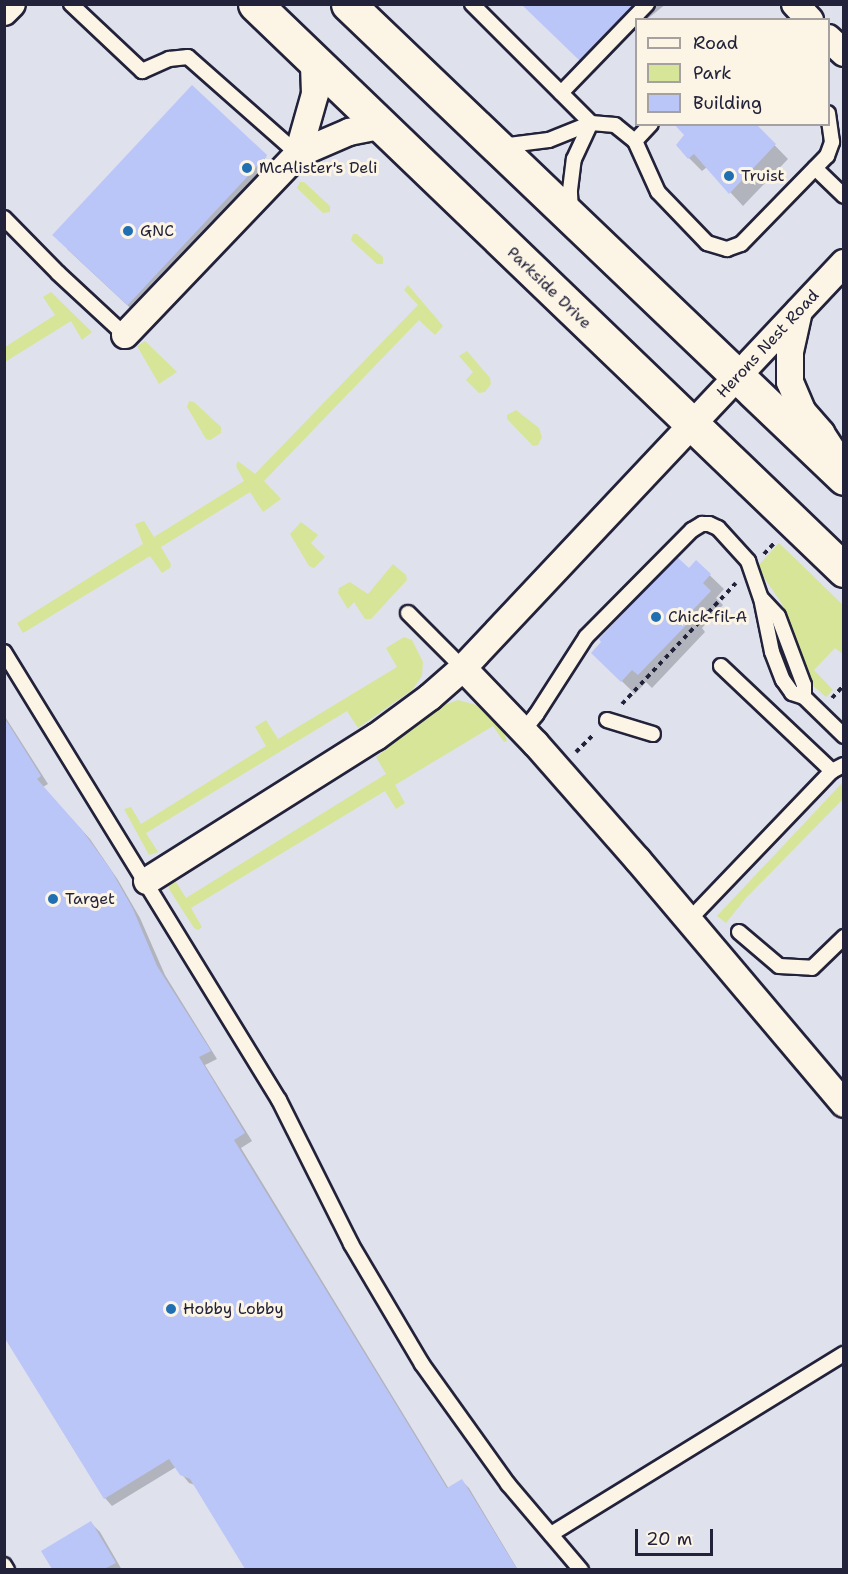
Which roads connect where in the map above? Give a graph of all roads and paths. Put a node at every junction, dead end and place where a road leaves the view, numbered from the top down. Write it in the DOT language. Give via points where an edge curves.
graph roads {
  1 [pos="12,4"];
  2 [pos="71,4"];
  3 [pos="255,4"];
  4 [pos="348,4"];
  5 [pos="472,4"];
  6 [pos="647,4"];
  7 [pos="795,4"];
  8 [pos="4,12"];
  9 [pos="808,18"];
  10 [pos="314,62"];
  11 [pos="561,93"];
  12 [pos="591,123"];
  13 [pos="379,126"];
  14 [pos="649,126"];
  15 [pos="830,126"];
  16 [pos="635,141"];
  17 [pos="495,147"];
  18 [pos="298,154"];
  19 [pos="815,168"];
  20 [pos="843,196"];
  21 [pos="4,218"];
  22 [pos="572,218"];
  23 [pos="843,263"];
  24 [pos="800,310"];
  25 [pos="125,335"];
  26 [pos="738,376"];
  27 [pos="692,424"];
  28 [pos="843,467"];
  29 [pos="843,478"];
  30 [pos="780,537"];
  31 [pos="750,568"];
  32 [pos="843,570"];
  33 [pos="408,613"];
  34 [pos="4,652"];
  35 [pos="721,666"];
  36 [pos="463,668"];
  37 [pos="607,720"];
  38 [pos="523,730"];
  39 [pos="653,734"];
  40 [pos="843,736"];
  41 [pos="838,768"];
  42 [pos="559,770"];
  43 [pos="147,880"];
  44 [pos="688,921"];
  45 [pos="739,932"];
  46 [pos="843,937"];
  47 [pos="843,1104"];
  48 [pos="843,1354"];
  49 [pos="550,1534"];
  50 [pos="4,1565"];
  51 [pos="7,1569"];
  52 [pos="581,1569"];
  1 -- 8 [label="street"];
  2 -- 18 [label="lane" via="142,71 169,59 188,57"];
  3 -- 10 [label="street, Parkside Drive"];
  4 -- 17 [label="street"];
  5 -- 11 [label="lane"];
  6 -- 11 [label="lane"];
  7 -- 9 [label="street"];
  10 -- 13 [label="street, Parkside Drive"];
  10 -- 18 [label="street" via="315,94"];
  11 -- 12 [label="lane"];
  12 -- 16 [label="lane" via="615,125"];
  12 -- 17 [label="lane" via="549,140"];
  12 -- 22 [label="lane" via="574,159"];
  13 -- 18 [label="street" via="349,132"];
  13 -- 27 [label="street, Parkside Drive"];
  14 -- 16 [label="lane"];
  15 -- 19 [label="lane" via="832,142 827,156"];
  16 -- 19 [label="lane" via="658,192 707,243 727,249 741,244"];
  17 -- 22 [label="street"];
  18 -- 25 [label="street"];
  19 -- 20 [label="lane"];
  21 -- 25 [label="lane"];
  22 -- 26 [label="street"];
  23 -- 24 [label="street, Herons Nest Road"];
  24 -- 26 [label="street, Herons Nest Road"];
  24 -- 28 [label="street" via="790,352 790,382 803,412"];
  26 -- 27 [label="street, Herons Nest Road"];
  26 -- 29 [label="street"];
  27 -- 32 [label="street, Parkside Drive"];
  27 -- 36 [label="street, Herons Nest Road"];
  30 -- 31 [label="path"];
  31 -- 37 [label="path"];
  31 -- 38 [label="lane" via="744,554 718,528 702,524 692,530 586,637"];
  31 -- 40 [label="lane" via="761,598 778,616 804,685 804,697"];
  33 -- 36 [label="lane"];
  34 -- 43 [label="lane"];
  35 -- 41 [label="lane" via="773,717"];
  36 -- 38 [label="street"];
  36 -- 43 [label="street, Herons Nest Road" via="376,738"];
  37 -- 39 [label="lane"];
  37 -- 42 [label="path"];
  38 -- 42 [label="street"];
  41 -- 44 [label="lane"];
  42 -- 44 [label="street"];
  43 -- 49 [label="lane" via="279,1100 351,1244 407,1341 482,1450"];
  44 -- 47 [label="street"];
  45 -- 46 [label="lane" via="779,966 812,968"];
  48 -- 49 [label="lane"];
  49 -- 52 [label="lane"];
  50 -- 51 [label="lane"];
}
